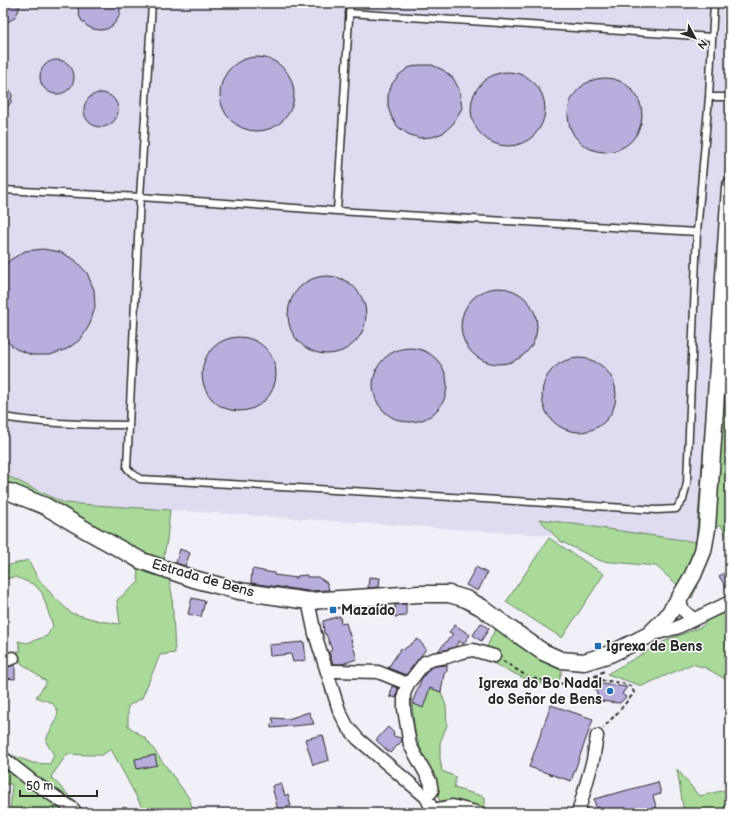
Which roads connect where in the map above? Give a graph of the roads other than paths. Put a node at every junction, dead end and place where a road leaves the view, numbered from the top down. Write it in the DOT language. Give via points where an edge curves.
graph roads {
  1 [pos="152,3"];
  2 [pos="350,3"];
  3 [pos="714,3"];
  4 [pos="349,13"];
  5 [pos="712,37"];
  6 [pos="709,96"];
  7 [pos="730,98"];
  8 [pos="730,187"];
  9 [pos="3,190"];
  10 [pos="140,197"];
  11 [pos="337,211"];
  12 [pos="697,232"];
  13 [pos="3,417"];
  14 [pos="129,425"];
  15 [pos="3,493"];
  16 [pos="679,599"];
  17 [pos="308,601"];
  18 [pos="730,602"];
  19 [pos="693,619"];
  20 [pos="671,623"];
  21 [pos="494,656"];
  22 [pos="327,671"];
  23 [pos="408,684"];
  24 [pos="597,736"];
  25 [pos="3,758"];
  26 [pos="426,796"];
  27 [pos="434,812"];
  28 [pos="76,813"];
  29 [pos="480,813"];
  30 [pos="578,813"];
  1 -- 10 [label="lane"];
  2 -- 4 [label="lane"];
  3 -- 5 [label="lane"];
  4 -- 5 [label="lane"];
  4 -- 11 [label="lane"];
  5 -- 6 [label="lane"];
  6 -- 7 [label="lane"];
  6 -- 12 [label="lane"];
  8 -- 16 [label="street, Estrada de Bens" via="707,529 703,551"];
  9 -- 10 [label="lane"];
  10 -- 11 [label="lane"];
  10 -- 14 [label="lane"];
  11 -- 12 [label="lane"];
  12 -- 14 [label="lane" via="687,483 683,500 676,509 657,510 140,479 127,468"];
  13 -- 14 [label="lane" via="29,421"];
  15 -- 17 [label="street, Estrada de Bens" via="10,492 45,506 142,561 239,592"];
  16 -- 19 [label="street" via="682,610"];
  16 -- 20 [label="street, Estrada de Bens"];
  17 -- 20 [label="street, Estrada de Bens" via="449,594 481,607 543,652 561,660 584,662 610,654"];
  17 -- 22 [label="street"];
  18 -- 19 [label="street"];
  19 -- 20 [label="street"];
  21 -- 23 [label="street" via="473,650 434,659 425,662"];
  22 -- 23 [label="street" via="378,672"];
  22 -- 26 [label="street" via="339,710 347,726 358,739"];
  23 -- 26 [label="street" via="404,694 404,709 410,745 430,781 432,791"];
  24 -- 30 [label="street"];
  25 -- 28 [label="street"];
  26 -- 27 [label="street"];
  27 -- 29 [label="street" via="452,806"];
}
